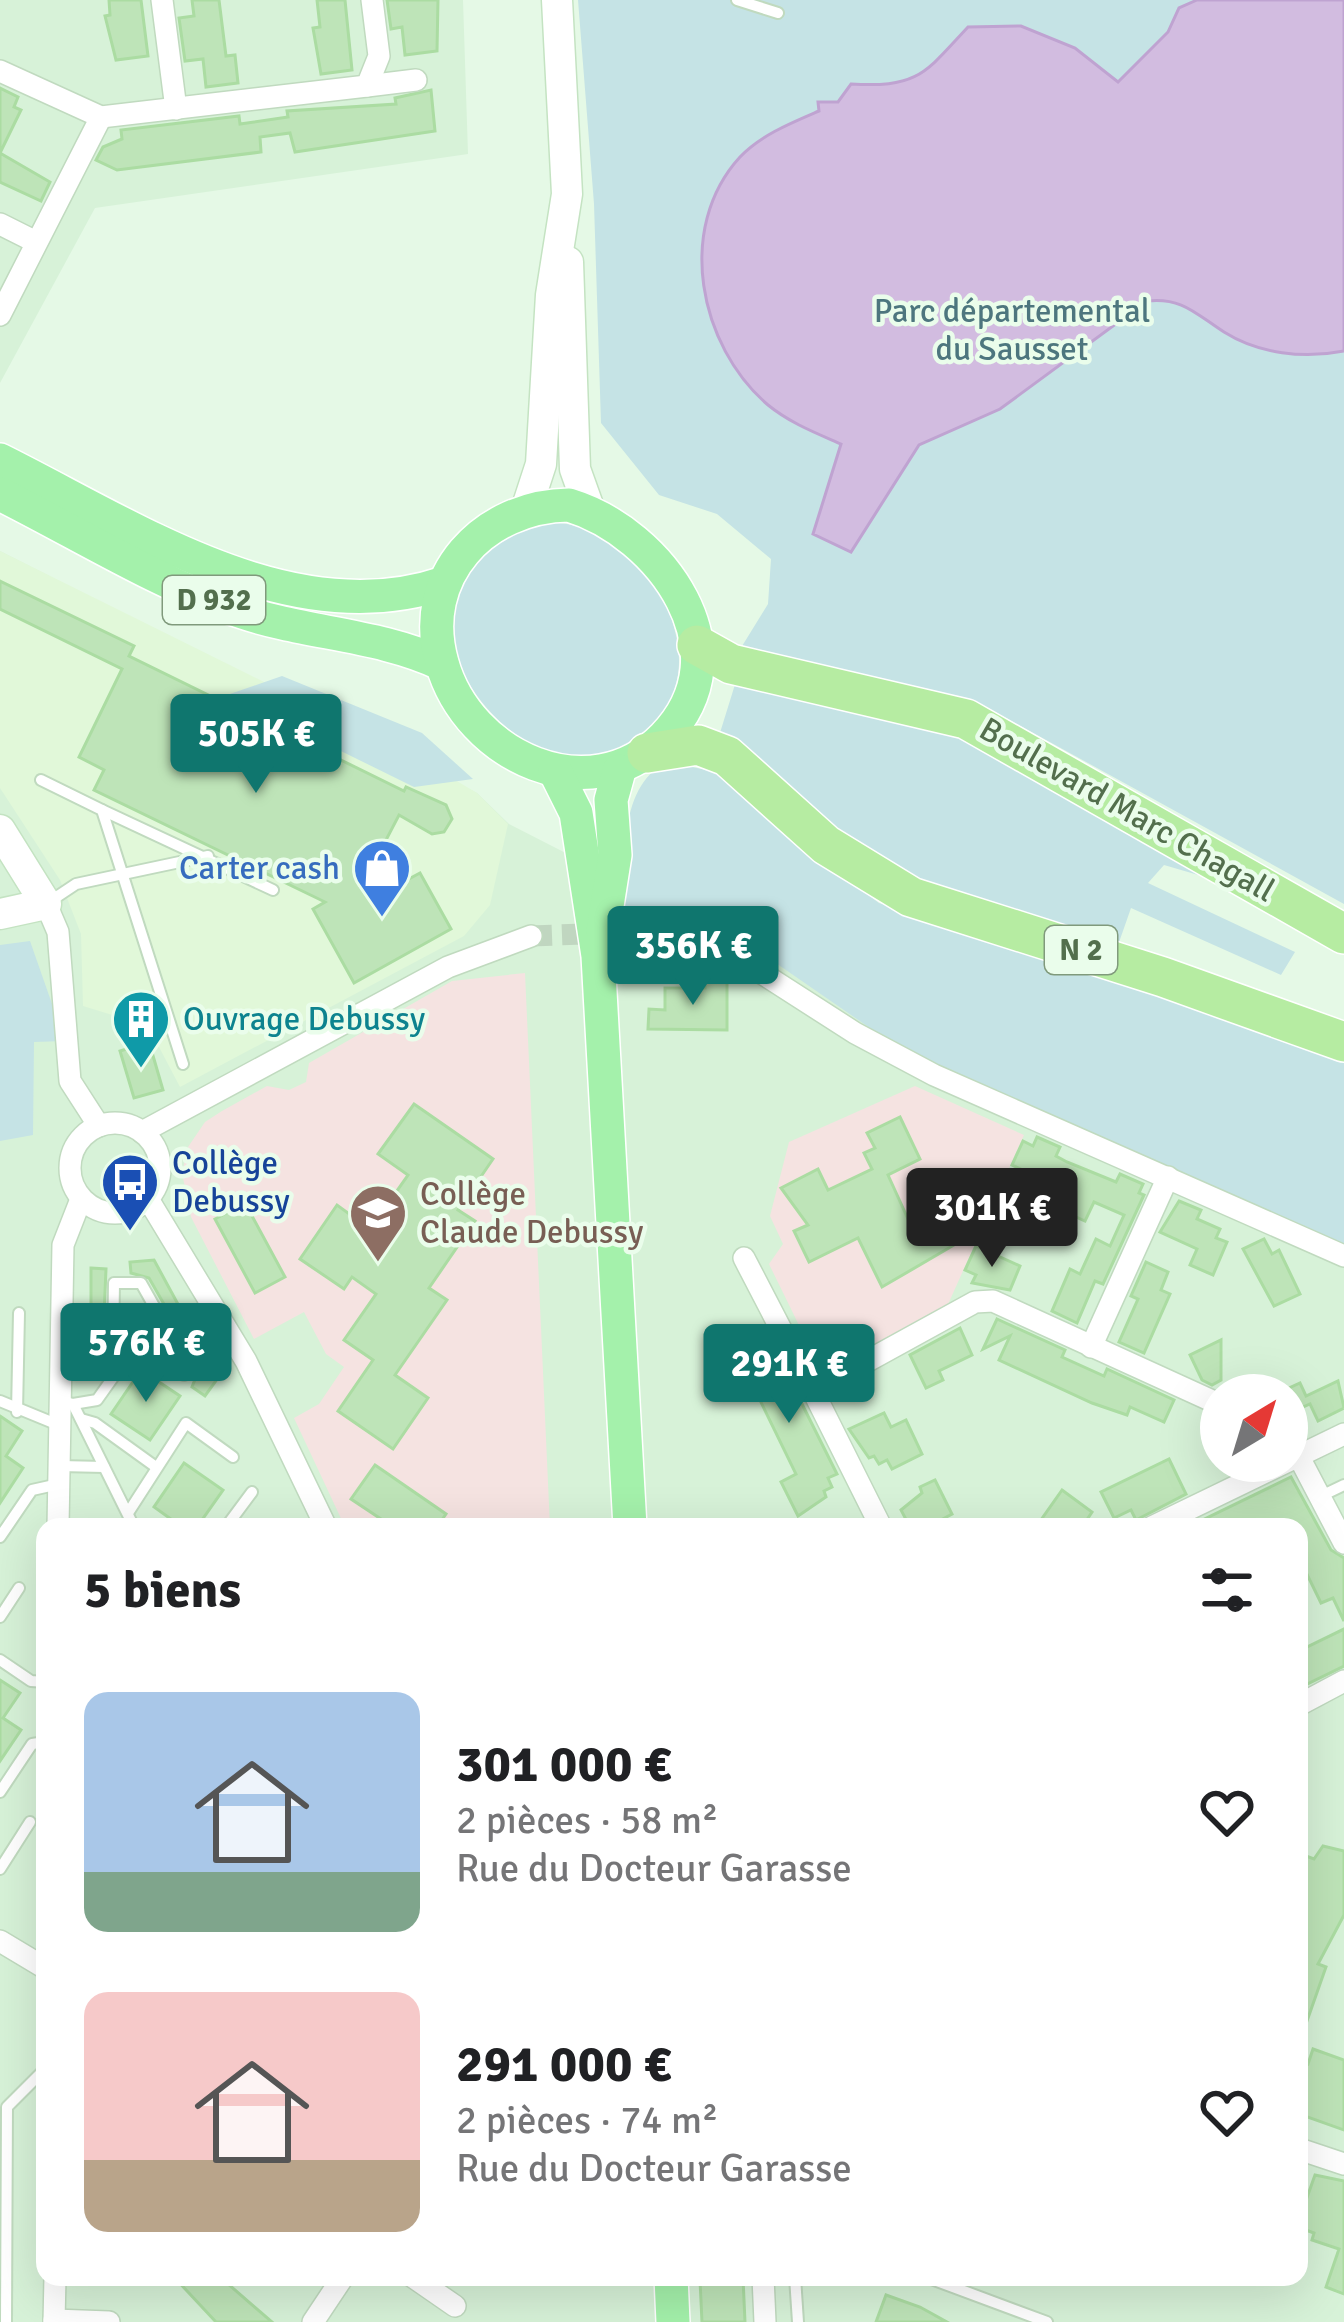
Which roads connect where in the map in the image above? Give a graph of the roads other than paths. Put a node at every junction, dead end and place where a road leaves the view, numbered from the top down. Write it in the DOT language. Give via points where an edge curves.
graph roads {
  1 [pos="162,0"];
  2 [pos="372,0"];
  3 [pos="556,0"];
  4 [pos="736,0"];
  5 [pos="778,13"];
  6 [pos="0,71"];
  7 [pos="416,80"];
  8 [pos="367,86"];
  9 [pos="176,109"];
  10 [pos="101,118"];
  11 [pos="0,224"];
  12 [pos="563,238"];
  13 [pos="36,242"];
  14 [pos="0,315"];
  15 [pos="0,460"];
  16 [pos="0,494"];
  17 [pos="526,510"];
  18 [pos="590,511"];
  19 [pos="444,583"];
  20 [pos="697,645"];
  21 [pos="442,664"];
  22 [pos="633,762"];
  23 [pos="555,771"];
  24 [pos="41,780"];
  25 [pos="102,810"];
  26 [pos="0,830"];
  27 [pos="209,856"];
  28 [pos="123,877"];
  29 [pos="273,890"];
  30 [pos="46,904"];
  31 [pos="0,914"];
  32 [pos="633,932"];
  33 [pos="1344,934"];
  34 [pos="531,936"];
  35 [pos="598,956"];
  36 [pos="1344,1042"];
  37 [pos="183,1064"];
  38 [pos="99,1126"];
  39 [pos="142,1132"];
  40 [pos="1168,1178"];
  41 [pos="148,1198"];
  42 [pos="81,1199"];
  43 [pos="1344,1256"];
  44 [pos="744,1258"];
  45 [pos="19,1312"];
  46 [pos="136,1345"];
  47 [pos="63,1347"];
  48 [pos="1091,1347"];
  49 [pos="113,1348"];
  50 [pos="813,1391"];
  51 [pos="1200,1396"];
  52 [pos="0,1401"];
  53 [pos="67,1402"];
  54 [pos="17,1412"];
  55 [pos="71,1423"];
  56 [pos="1344,1434"];
  57 [pos="1308,1453"];
  58 [pos="233,1457"];
  59 [pos="104,1467"];
  60 [pos="156,1467"];
  61 [pos="1308,1469"];
  62 [pos="59,1475"];
  63 [pos="1247,1482"];
  64 [pos="1344,1485"];
  65 [pos="252,1492"];
  66 [pos="1321,1496"];
  67 [pos="128,1513"];
  68 [pos="58,1518"];
  69 [pos="130,1518"];
  70 [pos="233,1518"];
  71 [pos="322,1518"];
  72 [pos="629,1518"];
  73 [pos="876,1518"];
  74 [pos="1171,1518"];
  75 [pos="0,1537"];
  76 [pos="1344,1543"];
  77 [pos="20,1588"];
  78 [pos="0,1617"];
  79 [pos="0,1660"];
  80 [pos="36,1681"];
  81 [pos="1344,1681"];
  82 [pos="1308,1700"];
  83 [pos="36,1743"];
  84 [pos="0,1792"];
  85 [pos="30,1822"];
  86 [pos="0,1869"];
  87 [pos="0,1941"];
  88 [pos="36,1963"];
  89 [pos="36,2078"];
  90 [pos="1308,2152"];
  91 [pos="1344,2164"];
  92 [pos="55,2286"];
  93 [pos="337,2286"];
  94 [pos="424,2286"];
  95 [pos="671,2286"];
  96 [pos="763,2286"];
  97 [pos="796,2286"];
  98 [pos="950,2286"];
  99 [pos="459,2314"];
  100 [pos="54,2321"];
  101 [pos="6,2322"];
  102 [pos="109,2322"];
  103 [pos="313,2322"];
  104 [pos="673,2322"];
  105 [pos="765,2322"];
  106 [pos="798,2322"];
  107 [pos="1047,2322"];
  1 -- 9 [label="street"];
  2 -- 8 [label="street" via="379,56"];
  3 -- 12 [label="main road"];
  4 -- 5 [label="lane"];
  6 -- 10 [label="street"];
  7 -- 8 [label="street"];
  8 -- 9 [label="street"];
  9 -- 10 [label="street"];
  10 -- 13 [label="street"];
  11 -- 13 [label="street"];
  12 -- 17 [label="main road" via="551,295 541,464"];
  12 -- 18 [label="main road" via="572,280 575,469"];
  13 -- 14 [label="street"];
  15 -- 19 [label="main road, D 932" via="257,581 368,601"];
  16 -- 21 [label="main road, D 932" via="231,608 403,646"];
  17 -- 18 [label="main road"];
  17 -- 19 [label="main road" via="480,534"];
  18 -- 20 [label="main road" via="632,536 671,576"];
  19 -- 21 [label="main road"];
  20 -- 22 [label="main road" via="682,716"];
  20 -- 33 [label="highway, Boulevard Marc Chagall" via="731,664 966,718"];
  21 -- 23 [label="main road" via="486,731"];
  22 -- 23 [label="main road" via="591,776"];
  22 -- 35 [label="main road" via="610,808 615,855"];
  22 -- 36 [label="highway, N 2" via="698,745 727,756 826,845 911,897"];
  23 -- 35 [label="main road" via="576,812"];
  24 -- 25 [label="lane"];
  25 -- 27 [label="lane"];
  25 -- 28 [label="lane"];
  26 -- 30 [label="main road"];
  27 -- 28 [label="lane"];
  27 -- 29 [label="lane"];
  28 -- 30 [label="lane" via="76,884"];
  28 -- 37 [label="lane"];
  30 -- 31 [label="main road"];
  30 -- 38 [label="street" via="58,932 70,1081"];
  32 -- 40 [label="street" via="715,943 890,1053"];
  34 -- 39 [label="street" via="428,977"];
  35 -- 72 [label="main road"];
  38 -- 39 [label="street"];
  38 -- 42 [label="street" via="70,1158"];
  39 -- 41 [label="street" via="160,1172"];
  40 -- 43 [label="street"];
  40 -- 48 [label="street"];
  41 -- 42 [label="street" via="122,1213"];
  41 -- 71 [label="street" via="246,1361"];
  42 -- 47 [label="street" via="63,1245"];
  44 -- 50 [label="street"];
  45 -- 54 [label="lane"];
  46 -- 49 [label="lane"];
  46 -- 49 [label="lane" via="191,1372 141,1283 114,1283"];
  46 -- 53 [label="lane" via="97,1400"];
  47 -- 49 [label="lane"];
  47 -- 53 [label="street"];
  48 -- 50 [label="street" via="993,1301 975,1303"];
  48 -- 51 [label="street"];
  50 -- 73 [label="street"];
  52 -- 54 [label="lane"];
  53 -- 55 [label="street"];
  54 -- 55 [label="lane"];
  55 -- 59 [label="lane"];
  55 -- 60 [label="lane" via="95,1423"];
  55 -- 62 [label="street"];
  56 -- 57 [label="street"];
  58 -- 60 [label="lane" via="186,1423"];
  59 -- 62 [label="lane"];
  59 -- 67 [label="lane"];
  60 -- 67 [label="lane"];
  61 -- 66 [label="street"];
  62 -- 68 [label="street"];
  62 -- 75 [label="lane" via="32,1490"];
  63 -- 74 [label="street"];
  64 -- 66 [label="lane"];
  65 -- 70 [label="lane"];
  66 -- 76 [label="street"];
  67 -- 69 [label="lane"];
  77 -- 78 [label="lane"];
  79 -- 80 [label="lane"];
  81 -- 82 [label="street"];
  83 -- 84 [label="lane"];
  85 -- 86 [label="lane"];
  87 -- 88 [label="street"];
  89 -- 101 [label="lane" via="8,2107"];
  90 -- 91 [label="street"];
  92 -- 100 [label="street"];
  93 -- 103 [label="street"];
  94 -- 99 [label="street"];
  95 -- 104 [label="main road"];
  96 -- 105 [label="street"];
  97 -- 106 [label="lane"];
  98 -- 107 [label="lane"];
  100 -- 102 [label="street"];
}
